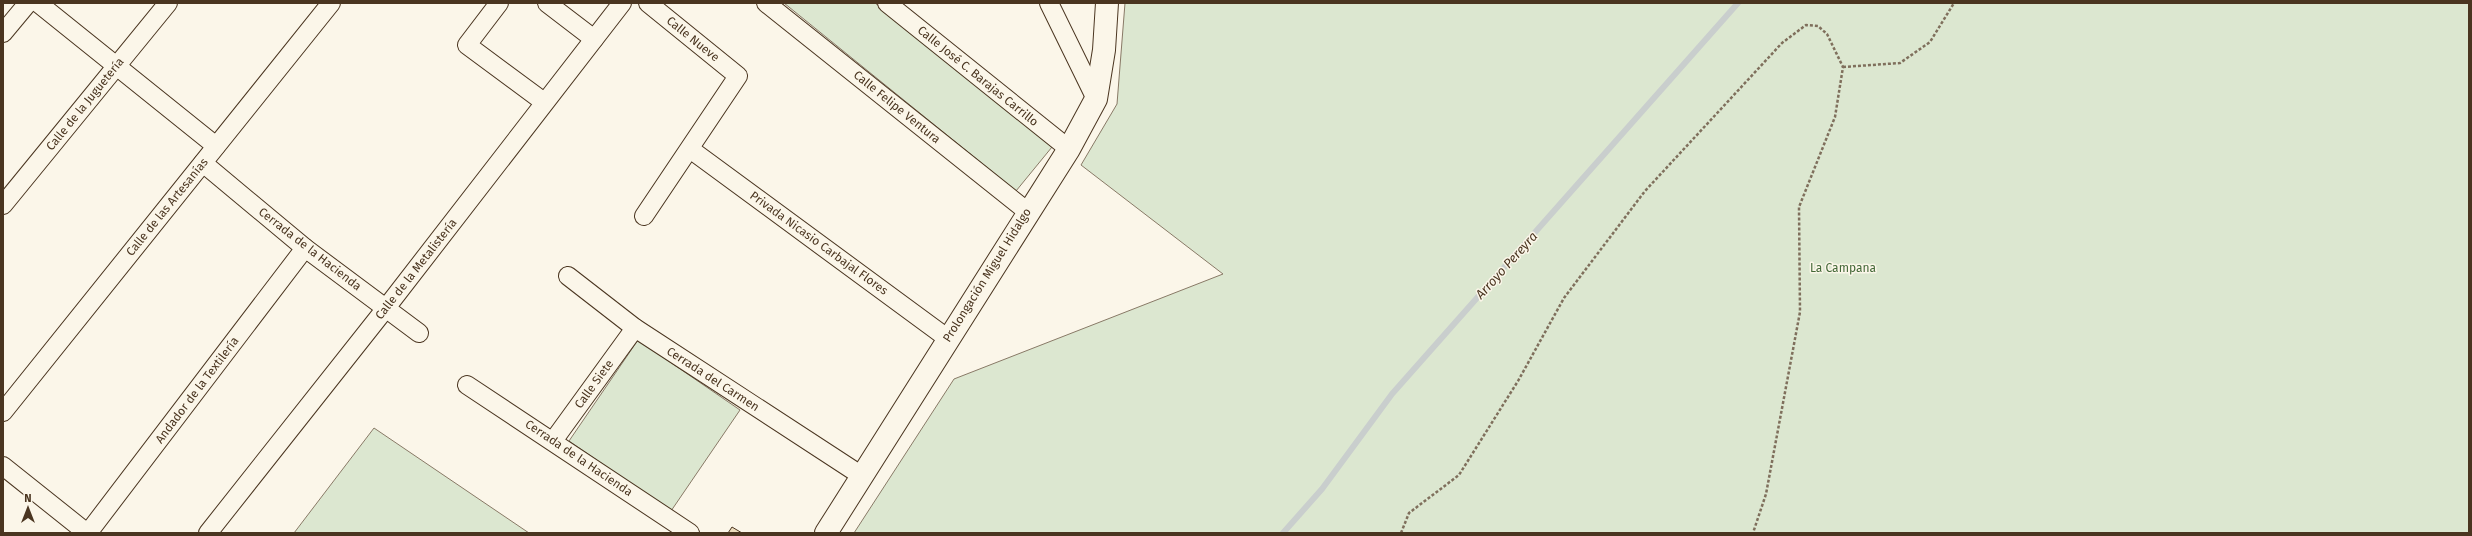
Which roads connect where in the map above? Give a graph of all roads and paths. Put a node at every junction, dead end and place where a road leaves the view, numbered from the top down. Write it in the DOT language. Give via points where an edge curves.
graph roads {
  1 [pos="28,3"];
  2 [pos="38,3"];
  3 [pos="168,3"];
  4 [pos="331,3"];
  5 [pos="499,3"];
  6 [pos="547,3"];
  7 [pos="622,3"];
  8 [pos="648,3"];
  9 [pos="766,3"];
  10 [pos="887,3"];
  11 [pos="1049,3"];
  12 [pos="1107,3"];
  13 [pos="1954,3"];
  14 [pos="3,33"];
  15 [pos="594,39"];
  16 [pos="115,65"];
  17 [pos="1843,67"];
  18 [pos="1096,99"];
  19 [pos="544,102"];
  20 [pos="216,146"];
  21 [pos="690,149"];
  22 [pos="1068,150"];
  23 [pos="202,163"];
  24 [pos="3,205"];
  25 [pos="1028,212"];
  26 [pos="644,216"];
  27 [pos="306,248"];
  28 [pos="568,276"];
  29 [pos="386,308"];
  30 [pos="635,328"];
  31 [pos="419,334"];
  32 [pos="948,338"];
  33 [pos="467,385"];
  34 [pos="3,412"];
  35 [pos="553,441"];
  36 [pos="3,466"];
  37 [pos="862,476"];
  38 [pos="88,533"];
  39 [pos="208,533"];
  40 [pos="690,533"];
  41 [pos="826,533"];
  42 [pos="1401,533"];
  43 [pos="1753,533"];
  1 -- 14 [label="street"];
  2 -- 16 [label="street"];
  3 -- 16 [label="street, Calle de la Juguetería"];
  4 -- 20 [label="street, Calle de las Artesanías"];
  5 -- 19 [label="street" via="468,45"];
  6 -- 15 [label="street"];
  7 -- 15 [label="street, Calle de la Metalistería"];
  8 -- 21 [label="street, Calle Nueve" via="738,76"];
  9 -- 25 [label="street, Calle Felipe Ventura"];
  10 -- 22 [label="street, Calle José C. Barajas Carrillo"];
  11 -- 18 [label="street"];
  12 -- 18 [label="main road, Prolongación Miguel Hidalgo" via="1104,50"];
  13 -- 17 [label="path" via="1930,42 1900,63"];
  15 -- 19 [label="street, Calle de la Metalistería"];
  16 -- 20 [label="street"];
  16 -- 24 [label="street, Calle de la Juguetería"];
  17 -- 42 [label="path" via="1827,34 1818,26 1806,25 1782,43 1645,191 1564,298 1518,381 1459,475 1409,513"];
  17 -- 43 [label="path" via="1835,117 1799,207 1800,312 1766,494"];
  18 -- 22 [label="main road, Prolongación Miguel Hidalgo"];
  19 -- 29 [label="street, Calle de la Metalistería"];
  20 -- 23 [label="street, Calle de las Artesanías"];
  21 -- 26 [label="street"];
  21 -- 32 [label="street, Privada Nicasio Carbajal Flores"];
  22 -- 25 [label="main road, Prolongación Miguel Hidalgo"];
  23 -- 27 [label="street, Cerrada de la Hacienda"];
  23 -- 34 [label="street, Calle de las Artesanías"];
  25 -- 32 [label="main road, Prolongación Miguel Hidalgo"];
  27 -- 29 [label="street, Cerrada de la Hacienda"];
  27 -- 38 [label="street, Andador de la Textilería"];
  28 -- 30 [label="street, Cerrada del Carmen"];
  29 -- 31 [label="street, Cerrada de la Hacienda"];
  29 -- 39 [label="street, Calle de la Metalistería"];
  30 -- 35 [label="street, Calle Siete"];
  30 -- 37 [label="street, Cerrada del Carmen"];
  32 -- 37 [label="main road, Prolongación Miguel Hidalgo"];
  33 -- 35 [label="street, Cerrada de la Hacienda"];
  35 -- 40 [label="street, Cerrada de la Hacienda"];
  36 -- 38 [label="street"];
  37 -- 41 [label="main road, Prolongación Miguel Hidalgo"];
}
